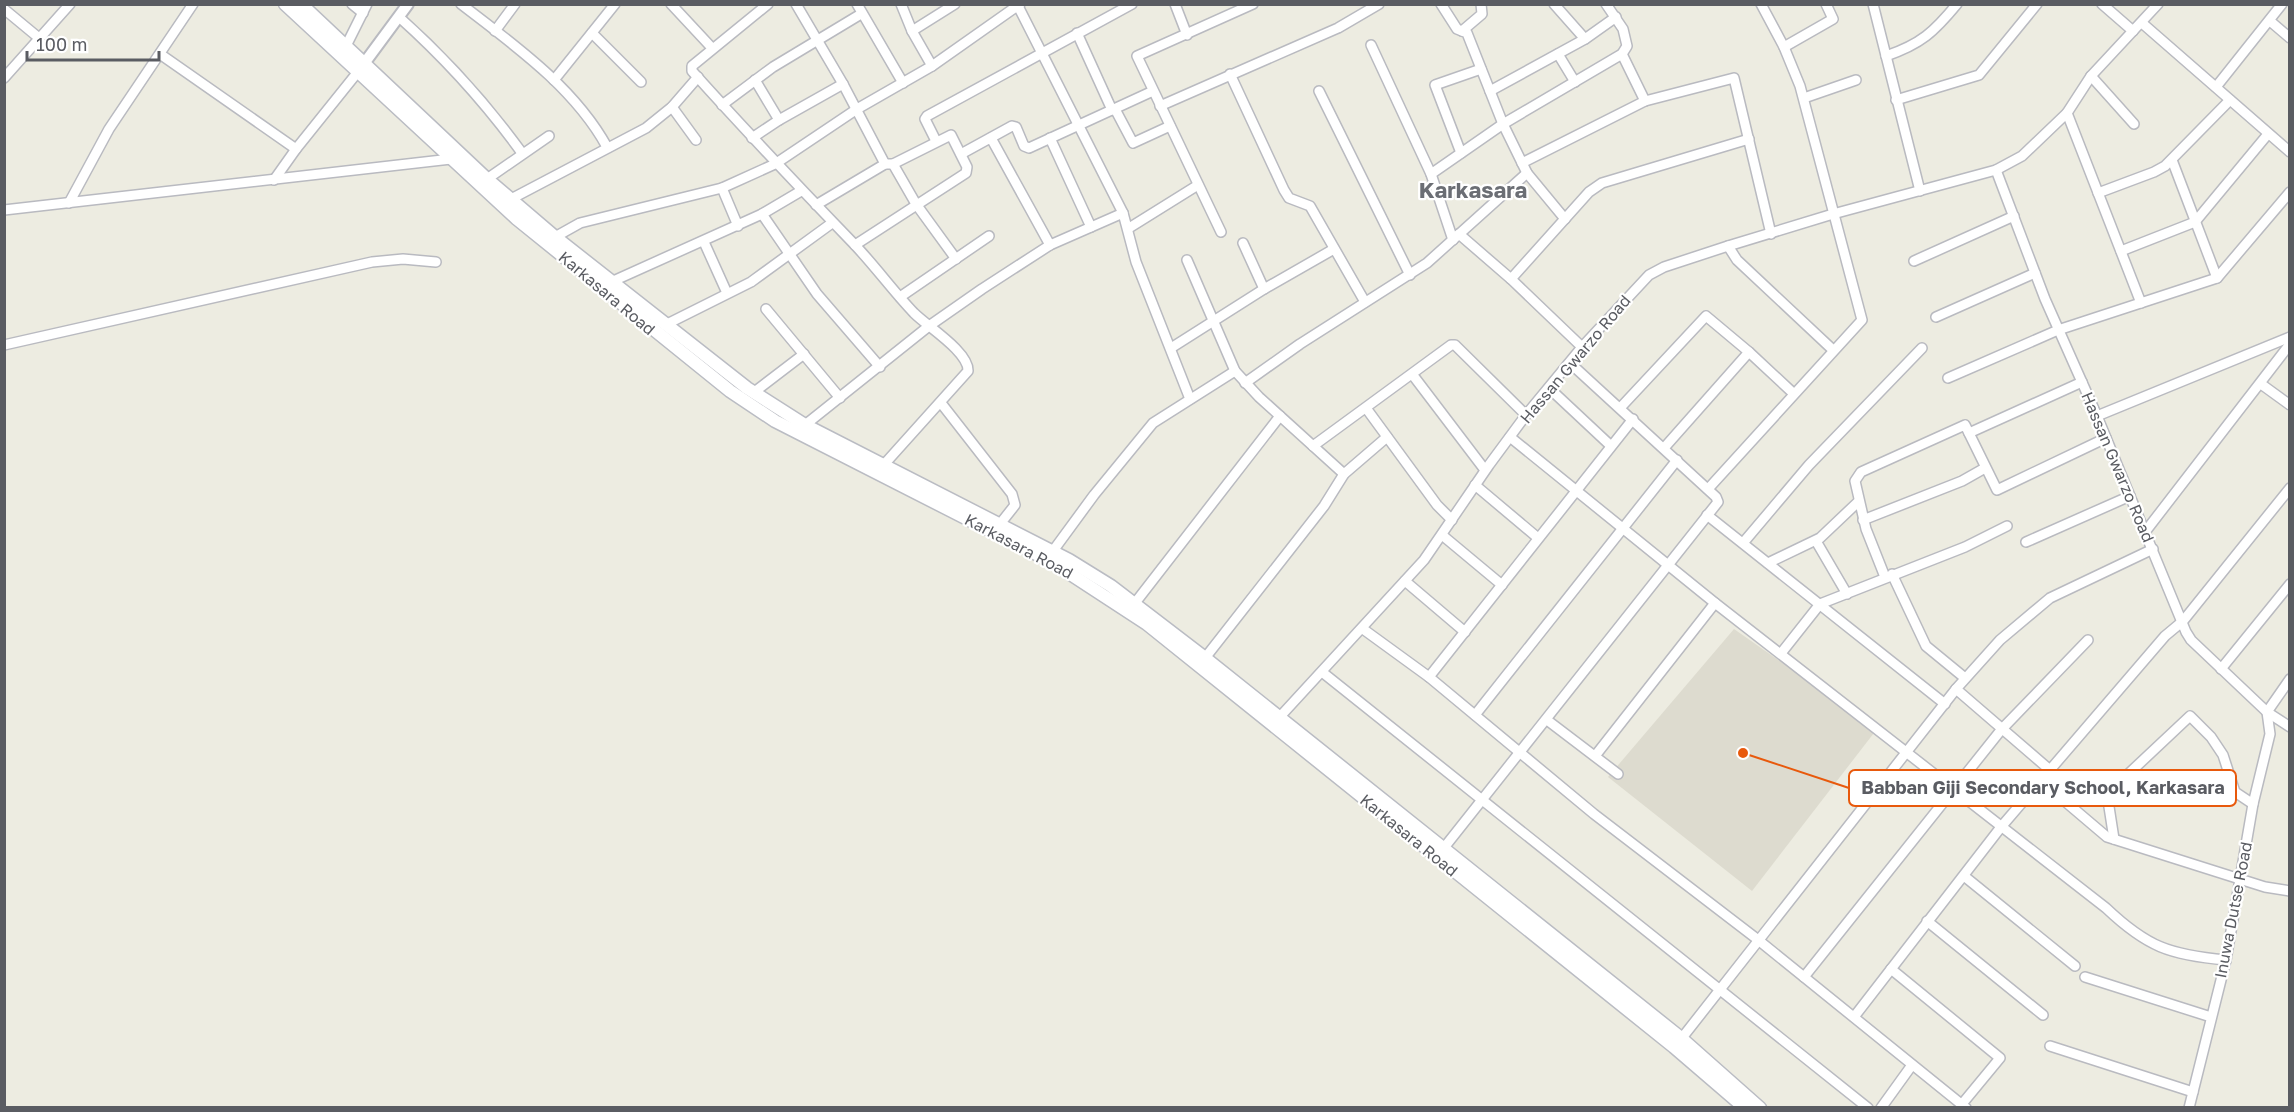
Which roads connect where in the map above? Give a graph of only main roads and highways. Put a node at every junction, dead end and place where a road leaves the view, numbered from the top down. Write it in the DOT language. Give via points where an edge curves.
graph roads {
  1 [pos="285,4"];
  2 [pos="301,4"];
  3 [pos="361,68"];
  4 [pos="848,453"];
  5 [pos="880,469"];
  6 [pos="1050,555"];
  7 [pos="1276,722"];
  8 [pos="1678,1042"];
  9 [pos="1745,1107"];
  10 [pos="1760,1107"];
  1 -- 3 [label="main road, Karkasara Road"];
  2 -- 3 [label="main road, Karkasara Road" via="346,46"];
  3 -- 4 [label="main road, Karkasara Road" via="555,237 664,325 753,393"];
  3 -- 4 [label="main road, Karkasara Road" via="517,219 713,378 775,421"];
  4 -- 5 [label="main road, Karkasara Road"];
  5 -- 6 [label="main road, Karkasara Road"];
  5 -- 6 [label="main road, Karkasara Road" via="1000,524"];
  6 -- 7 [label="main road, Karkasara Road"];
  6 -- 7 [label="main road, Karkasara Road" via="1134,603 1205,658"];
  7 -- 8 [label="main road, Karkasara Road"];
  7 -- 8 [label="main road, Karkasara Road" via="1443,849"];
  8 -- 9 [label="main road, Karkasara Road"];
  8 -- 10 [label="main road, Karkasara Road"];
}
